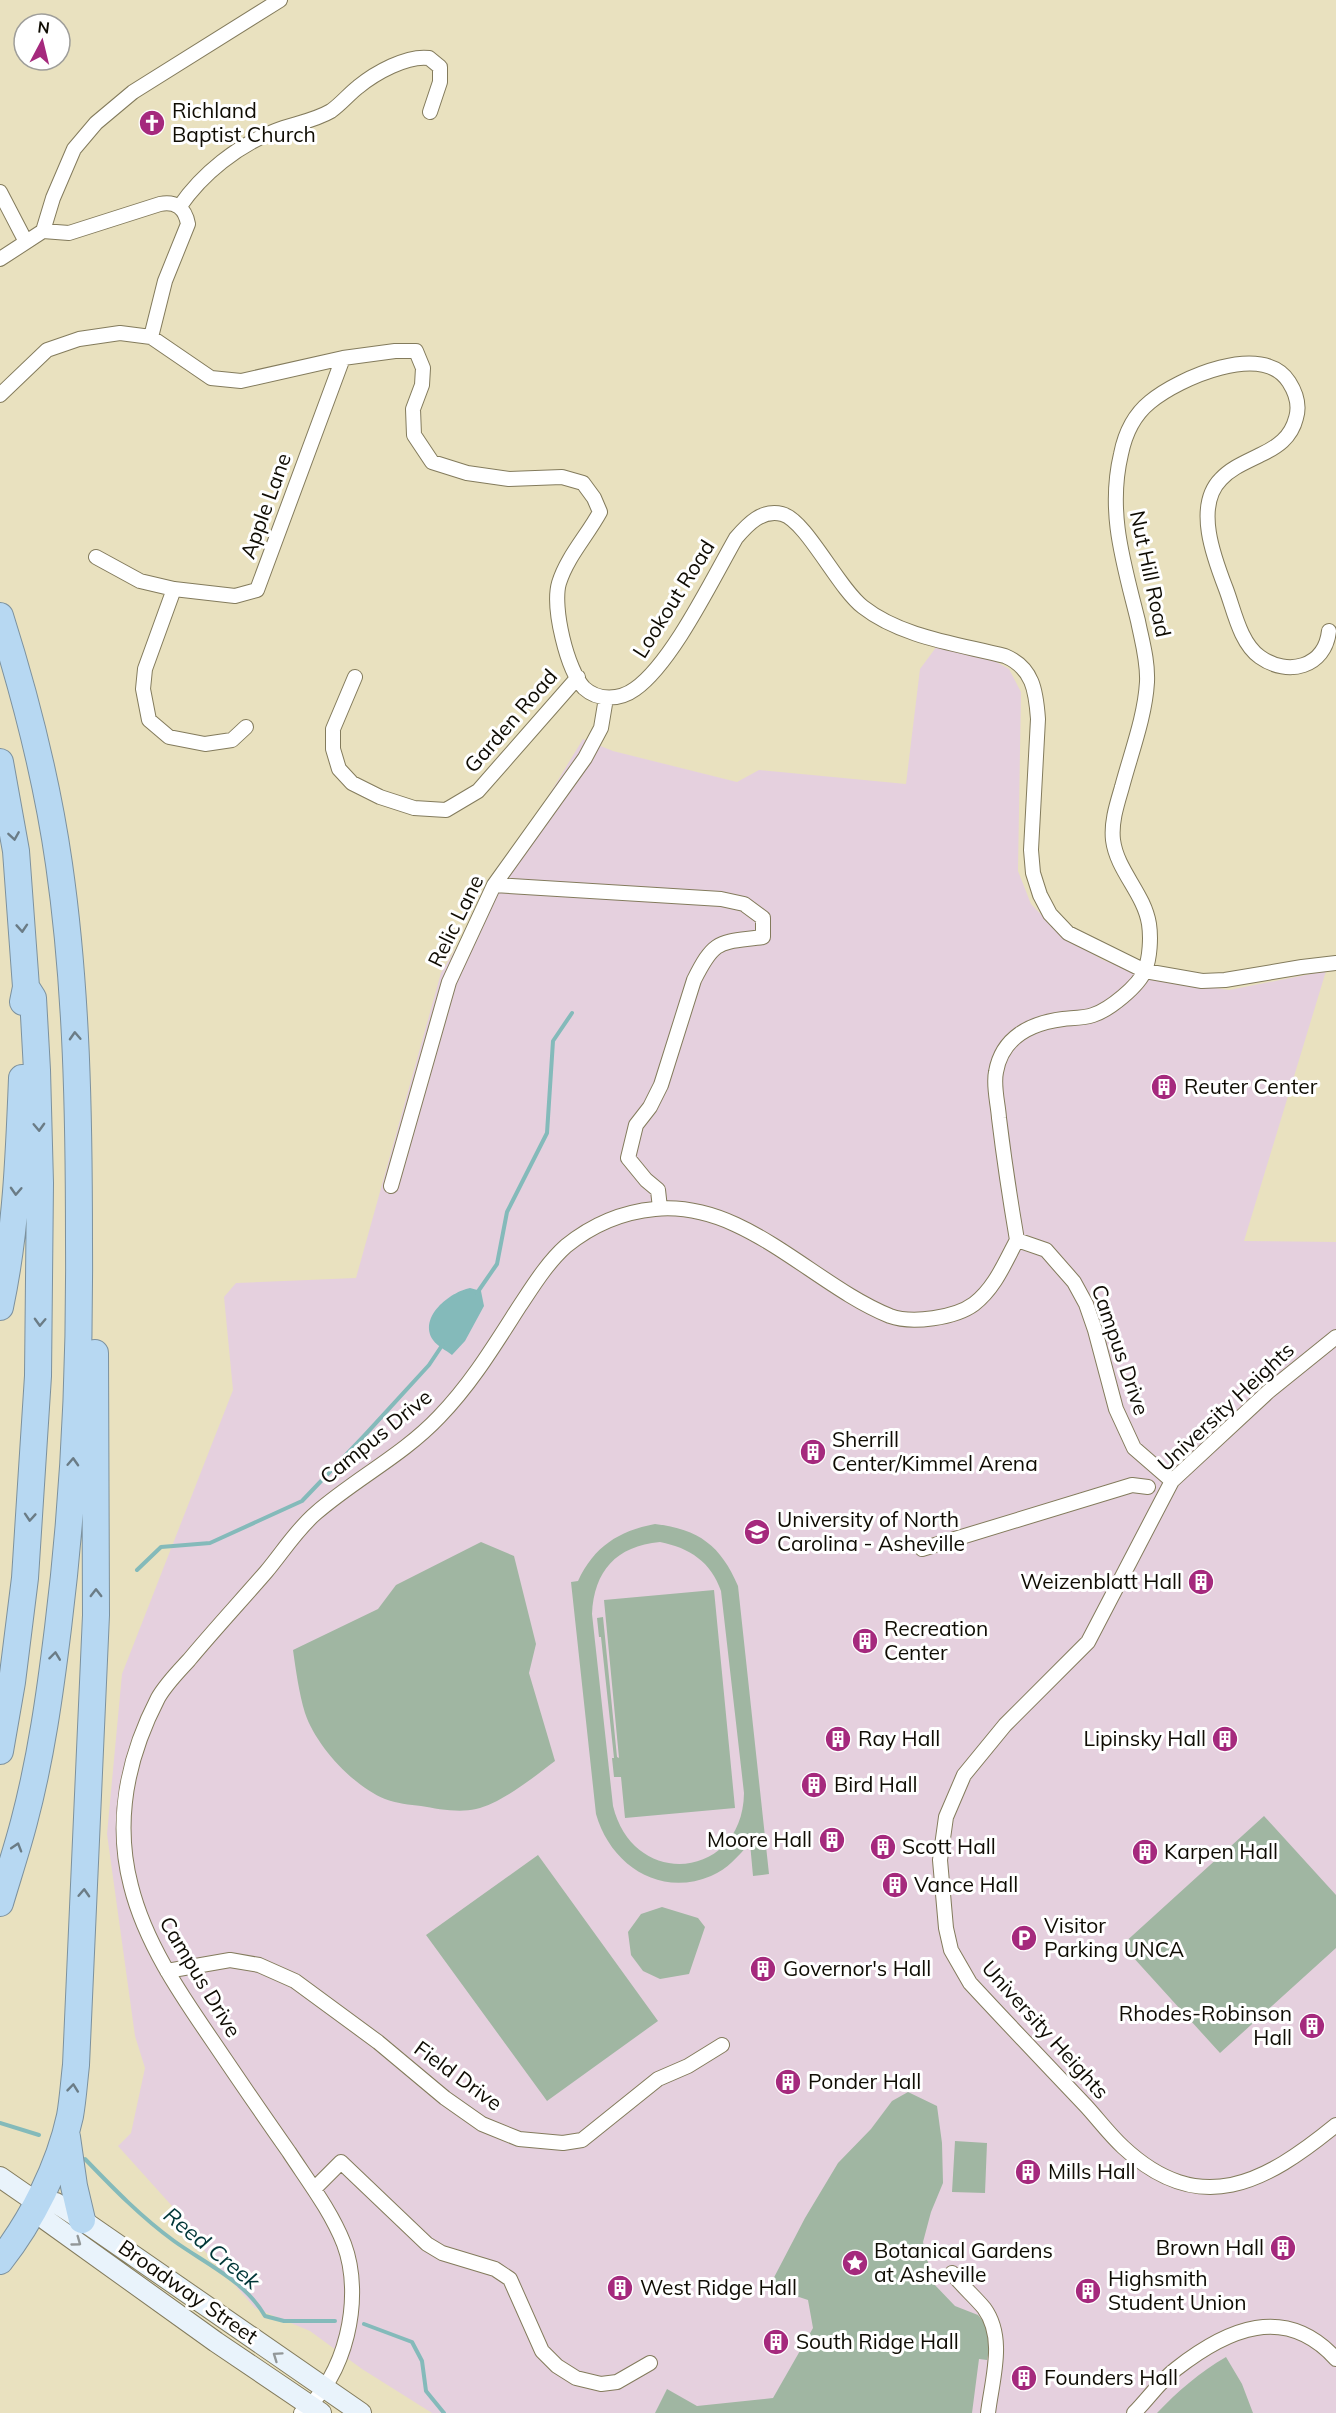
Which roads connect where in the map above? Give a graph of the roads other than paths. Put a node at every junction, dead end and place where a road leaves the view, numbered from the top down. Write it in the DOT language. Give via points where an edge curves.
graph roads {
  1 [pos="280,0"];
  2 [pos="429,112"];
  3 [pos="0,192"];
  4 [pos="180,206"];
  5 [pos="43,231"];
  6 [pos="26,242"];
  7 [pos="0,259"];
  8 [pos="151,337"];
  9 [pos="343,358"];
  10 [pos="0,395"];
  11 [pos="96,557"];
  12 [pos="174,590"];
  13 [pos="0,616"];
  14 [pos="1329,631"];
  15 [pos="355,677"];
  16 [pos="578,677"];
  17 [pos="606,698"];
  18 [pos="246,727"];
  19 [pos="0,762"];
  20 [pos="495,885"];
  21 [pos="1336,963"];
  22 [pos="1145,971"];
  23 [pos="26,987"];
  24 [pos="76,1072"];
  25 [pos="391,1186"];
  26 [pos="660,1208"];
  27 [pos="1017,1240"];
  28 [pos="0,1307"];
  29 [pos="1336,1337"];
  30 [pos="1172,1481"];
  31 [pos="1148,1487"];
  32 [pos="922,1549"];
  33 [pos="0,1751"];
  34 [pos="0,1903"];
  35 [pos="167,1971"];
  36 [pos="722,2045"];
  37 [pos="1336,2125"];
  38 [pos="66,2131"];
  39 [pos="0,2177"];
  40 [pos="314,2189"];
  41 [pos="36,2202"];
  42 [pos="82,2220"];
  43 [pos="0,2261"];
  44 [pos="952,2273"];
  45 [pos="1336,2360"];
  46 [pos="650,2363"];
  47 [pos="325,2389"];
  48 [pos="310,2411"];
  49 [pos="361,2413"];
  50 [pos="988,2413"];
  51 [pos="1134,2413"];
  1 -- 5 [label="street" via="133,92 96,123 74,149"];
  2 -- 4 [label="street" via="441,75 438,63 425,57 399,64 360,85 332,110 250,143 207,175"];
  3 -- 6 [label="street"];
  4 -- 5 [label="street" via="160,204 69,233"];
  4 -- 8 [label="street" via="188,224 165,281"];
  5 -- 6 [label="street"];
  6 -- 7 [label="street"];
  8 -- 9 [label="street" via="210,378 242,381"];
  8 -- 10 [label="street" via="99,335 47,350"];
  9 -- 12 [label="street, Apple Lane" via="257,590 235,596"];
  9 -- 16 [label="street" via="416,351 423,368 422,385 413,409 414,435 432,462 467,473 509,479 562,477 583,483 600,512 567,563 558,585 559,621"];
  11 -- 12 [label="street" via="141,582"];
  12 -- 18 [label="street" via="145,669 143,689 149,720 169,737 205,744 232,740"];
  24 -- 13 [label="highway, one-way" via="59,862 29,713"];
  14 -- 22 [label="street, Nut Hill Road" via="1322,653 1301,666 1276,665 1253,652 1222,580 1206,520 1209,499 1220,480 1282,443 1290,433 1298,412 1286,376 1263,363 1249,362 1190,379 1161,394 1138,414 1129,428 1114,491 1117,533 1141,634 1147,678 1143,711 1115,812 1113,844 1149,923"];
  15 -- 16 [label="street, Garden Road" via="333,729 339,769 352,783 380,797 414,808 446,810 478,791"];
  16 -- 17 [label="street" via="584,687"];
  17 -- 20 [label="street, Relic Lane" via="600,728 585,758"];
  17 -- 22 [label="street, Lookout Road" via="633,691 657,669 747,525 768,513 792,518 849,595 864,608 910,631 1005,656 1028,674 1038,718 1031,850 1040,895 1050,914 1068,933"];
  19 -- 23 [label="highway, one-way" via="16,851"];
  20 -- 25 [label="street, Relic Lane" via="449,982"];
  20 -- 26 [label="street" via="721,899 744,904 763,918 763,937 714,947 702,964 662,1085 636,1125 628,1158 658,1190"];
  21 -- 22 [label="street, Lookout Road" via="1202,981"];
  22 -- 27 [label="street" via="1115,1003 1093,1015 1029,1028 1014,1036 1001,1057 995,1073"];
  23 -- 28 [label="highway, one-way" via="21,1012 22,1079 15,1207"];
  23 -- 33 [label="highway, one-way" via="33,998 38,1081 39,1365 25,1578"];
  34 -- 24 [label="highway, one-way" via="25,1821 42,1740 64,1580 78,1366"];
  38 -- 24 [label="highway, one-way" via="76,2065 96,1615 89,1097"];
  26 -- 27 [label="street, Campus Drive" via="693,1210 720,1218 895,1318 936,1319 972,1306 992,1286"];
  26 -- 35 [label="street, Campus Drive" via="603,1222 563,1249 543,1270 468,1386 434,1423 312,1516 161,1692 139,1738 125,1790 123,1828 130,1885 143,1925"];
  27 -- 30 [label="street, Campus Drive" via="1046,1250 1074,1282 1086,1304 1116,1409 1134,1448"];
  29 -- 30 [label="street, University Heights" via="1269,1391"];
  30 -- 37 [label="street, University Heights" via="1088,1642 1005,1725 964,1775 946,1817 942,1849 941,1882 951,1950 970,1983 1123,2147 1167,2178 1190,2187 1213,2188 1245,2182 1307,2149"];
  31 -- 32 [label="street" via="1132,1485"];
  35 -- 36 [label="street, Field Drive" via="230,1960 259,1965 295,1981 445,2098 482,2124 519,2139 563,2143 582,2140 658,2079"];
  35 -- 40 [label="street, Campus Drive"];
  38 -- 41 [label="highway" via="50,2177"];
  38 -- 42 [label="highway"];
  39 -- 41 [label="main road, Broadway Street"];
  40 -- 46 [label="street" via="341,2162 427,2244 442,2253 495,2269 510,2279 542,2351 576,2378 601,2384 617,2382"];
  40 -- 47 [label="street, Campus Drive" via="344,2243 352,2290 343,2348"];
  41 -- 42 [label="main road, Broadway Street" via="56,2203"];
  41 -- 43 [label="highway" via="19,2237"];
  41 -- 48 [label="main road, Broadway Street, one-way" via="46,2220"];
  47 -- 42 [label="main road, Broadway Street, one-way"];
  44 -- 50 [label="street" via="985,2309 995,2329 997,2350"];
  45 -- 51 [label="street" via="1315,2340 1288,2329 1261,2325 1244,2329 1175,2370"];
  47 -- 48 [label="street, Campus Drive"];
  47 -- 49 [label="main road, Broadway Street"];
}
